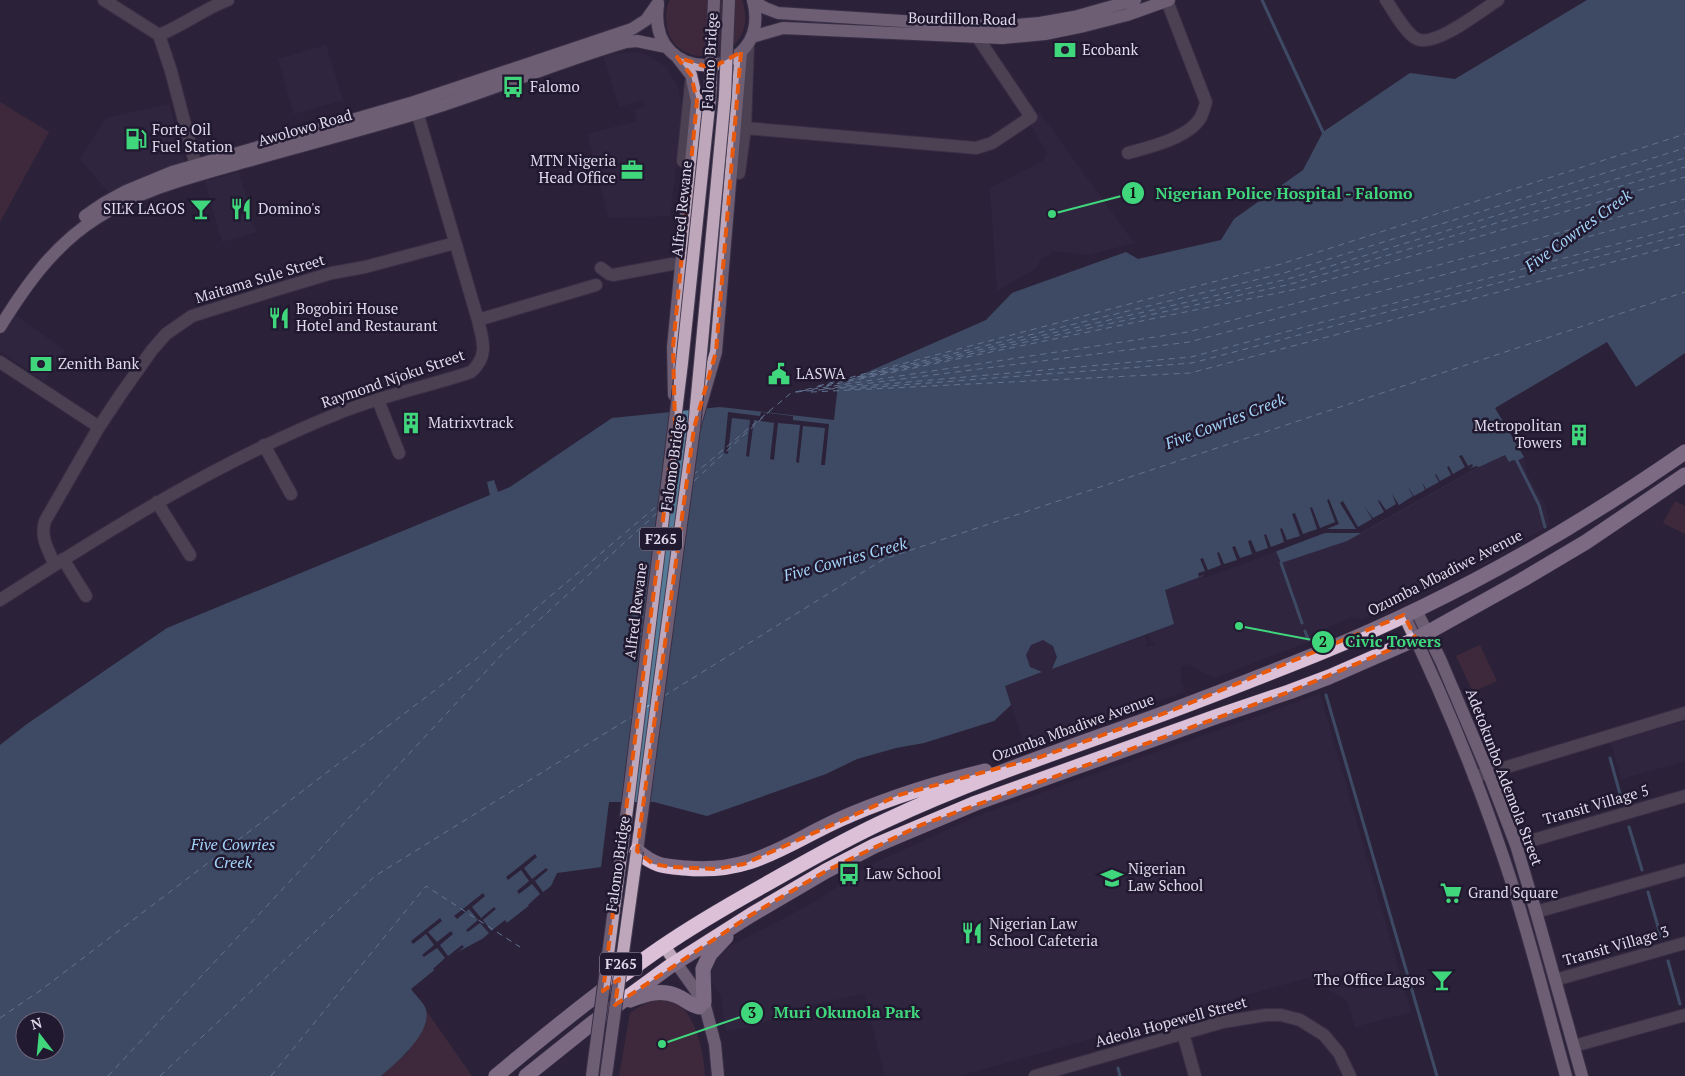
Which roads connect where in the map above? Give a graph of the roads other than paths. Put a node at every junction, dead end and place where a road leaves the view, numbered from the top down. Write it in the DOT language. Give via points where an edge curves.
graph roads {
  1 [pos="104,0"];
  2 [pos="228,0"];
  3 [pos="714,0"];
  4 [pos="729,0"];
  5 [pos="753,0"];
  6 [pos="1135,0"];
  7 [pos="1168,0"];
  8 [pos="1386,0"];
  9 [pos="1498,0"];
  10 [pos="659,2"];
  11 [pos="978,32"];
  12 [pos="159,35"];
  13 [pos="747,44"];
  14 [pos="666,47"];
  15 [pos="677,57"];
  16 [pos="691,75"];
  17 [pos="415,108"];
  18 [pos="745,128"];
  19 [pos="1128,153"];
  20 [pos="683,161"];
  21 [pos="197,170"];
  22 [pos="739,173"];
  23 [pos="455,243"];
  24 [pos="672,264"];
  25 [pos="601,268"];
  26 [pos="596,285"];
  27 [pos="0,310"];
  28 [pos="478,320"];
  29 [pos="0,327"];
  30 [pos="0,362"];
  31 [pos="378,400"];
  32 [pos="675,425"];
  33 [pos="99,427"];
  34 [pos="694,428"];
  35 [pos="264,445"];
  36 [pos="1685,452"];
  37 [pos="399,453"];
  38 [pos="1685,475"];
  39 [pos="291,494"];
  40 [pos="157,502"];
  41 [pos="190,555"];
  42 [pos="59,562"];
  43 [pos="86,596"];
  44 [pos="0,600"];
  45 [pos="1410,613"];
  46 [pos="1422,636"];
  47 [pos="1685,713"];
  48 [pos="1040,757"];
  49 [pos="1488,772"];
  50 [pos="1474,776"];
  51 [pos="1685,796"];
  52 [pos="1516,845"];
  53 [pos="637,852"];
  54 [pos="1685,870"];
  55 [pos="1536,912"];
  56 [pos="751,916"];
  57 [pos="1685,943"];
  58 [pos="660,948"];
  59 [pos="672,964"];
  60 [pos="1555,980"];
  61 [pos="613,1007"];
  62 [pos="703,1008"];
  63 [pos="1685,1015"];
  64 [pos="1182,1033"];
  65 [pos="1574,1046"];
  66 [pos="1040,1075"];
  67 [pos="496,1076"];
  68 [pos="526,1076"];
  69 [pos="592,1076"];
  70 [pos="606,1076"];
  71 [pos="718,1076"];
  72 [pos="1195,1076"];
  73 [pos="1350,1076"];
  74 [pos="1566,1076"];
  75 [pos="1582,1076"];
  1 -- 12 [label="street"];
  2 -- 12 [label="street"];
  3 -- 32 [label="main road, Alfred Rewane / F265, bridge" via="710,97"];
  4 -- 34 [label="main road, Falomo Bridge / F265, bridge" via="725,96"];
  5 -- 11 [label="main road, Bourdillon Road" via="778,13"];
  5 -- 13 [label="main road" via="755,25"];
  6 -- 11 [label="main road, Bourdillon Road" via="1074,17"];
  7 -- 11 [label="main road, Bourdillon Road" via="1120,17 1045,34 1002,38"];
  7 -- 19 [label="street" via="1206,102 1201,117 1190,129 1170,140"];
  8 -- 9 [label="street" via="1410,33 1426,41 1445,35"];
  10 -- 14 [label="main road" via="656,18"];
  10 -- 17 [label="main road, Awolowo Road" via="646,20 632,29"];
  11 -- 13 [label="main road, Bourdillon Road" via="783,28 769,31"];
  11 -- 18 [label="street" via="1031,117 992,143 976,148"];
  12 -- 21 [label="street"];
  13 -- 15 [label="main road, Bourdillon Road" via="730,60 717,65 690,64"];
  13 -- 18 [label="street"];
  13 -- 34 [label="main road, bridge" via="736,103 716,352"];
  14 -- 15 [label="main road"];
  14 -- 17 [label="main road, Awolowo Road" via="626,42"];
  15 -- 16 [label="main road"];
  16 -- 20 [label="street"];
  16 -- 32 [label="main road, bridge" via="697,101 673,347"];
  17 -- 21 [label="main road, Awolowo Road"];
  17 -- 23 [label="street, Raymond Njoku Street"];
  18 -- 22 [label="street"];
  21 -- 27 [label="main road, Awolowo Road" via="172,172 104,203 46,251"];
  21 -- 29 [label="main road, Awolowo Road" via="120,204 75,234 37,271"];
  23 -- 28 [label="street, Raymond Njoku Street"];
  23 -- 33 [label="street, Maitama Sule Street" via="323,276 192,316 166,334 152,350"];
  24 -- 25 [label="street" via="613,275"];
  26 -- 28 [label="street"];
  28 -- 31 [label="street, Raymond Njoku Street" via="483,350 481,361 471,372"];
  30 -- 33 [label="street"];
  31 -- 35 [label="street, Raymond Njoku Street"];
  31 -- 37 [label="street"];
  32 -- 69 [label="main road, Alfred Rewane / F265, bridge"];
  33 -- 42 [label="street, Maitama Sule Street" via="42,530 46,544"];
  34 -- 53 [label="main road, Falomo Bridge / F265"];
  35 -- 39 [label="street"];
  35 -- 40 [label="street, Raymond Njoku Street"];
  36 -- 45 [label="highway, Ozumba Mbadiwe Avenue" via="1614,500 1510,563"];
  38 -- 46 [label="highway" via="1586,542"];
  40 -- 41 [label="street"];
  40 -- 42 [label="street, Raymond Njoku Street"];
  42 -- 43 [label="street, Maitama Sule Street"];
  42 -- 44 [label="street, Raymond Njoku Street"];
  45 -- 46 [label="main road, Adetokunbo Ademola Street"];
  45 -- 48 [label="highway, Ozumba Mbadiwe Avenue" via="1320,653"];
  46 -- 49 [label="main road, Adetokunbo Ademola Street" via="1442,661"];
  46 -- 50 [label="main road, Adetokunbo Ademola Street"];
  46 -- 56 [label="highway" via="1329,677 921,825 826,871"];
  47 -- 49 [label="street"];
  48 -- 53 [label="highway" via="957,777 899,796 850,815 763,858 727,868 695,869 653,864"];
  48 -- 58 [label="highway, Ozumba Mbadiwe Avenue" via="931,800 827,850"];
  49 -- 50 [label="street"];
  49 -- 52 [label="main road, Adetokunbo Ademola Street"];
  50 -- 74 [label="main road, Adetokunbo Ademola Street" via="1515,895"];
  51 -- 52 [label="street, Transit Village 5"];
  52 -- 55 [label="main road, Adetokunbo Ademola Street"];
  53 -- 70 [label="main road, Falomo Bridge / F265, bridge"];
  54 -- 55 [label="street"];
  55 -- 60 [label="main road, Adetokunbo Ademola Street"];
  56 -- 59 [label="highway"];
  56 -- 62 [label="highway" via="719,943 706,961 702,978"];
  57 -- 60 [label="street, Transit Village 3"];
  58 -- 59 [label="main road"];
  58 -- 67 [label="highway, Ozumba Mbadiwe Avenue" via="574,1011"];
  59 -- 61 [label="highway"];
  59 -- 62 [label="main road"];
  60 -- 65 [label="main road, Adetokunbo Ademola Street"];
  61 -- 62 [label="highway" via="658,992 669,993"];
  61 -- 68 [label="highway"];
  62 -- 71 [label="main road" via="715,1044"];
  63 -- 65 [label="street"];
  64 -- 66 [label="street, Adeola Hopewell Street"];
  64 -- 72 [label="street"];
  64 -- 73 [label="street, Adeola Hopewell Street" via="1236,1019 1281,1015 1300,1020 1324,1035"];
  65 -- 75 [label="main road, Adetokunbo Ademola Street"];
}
